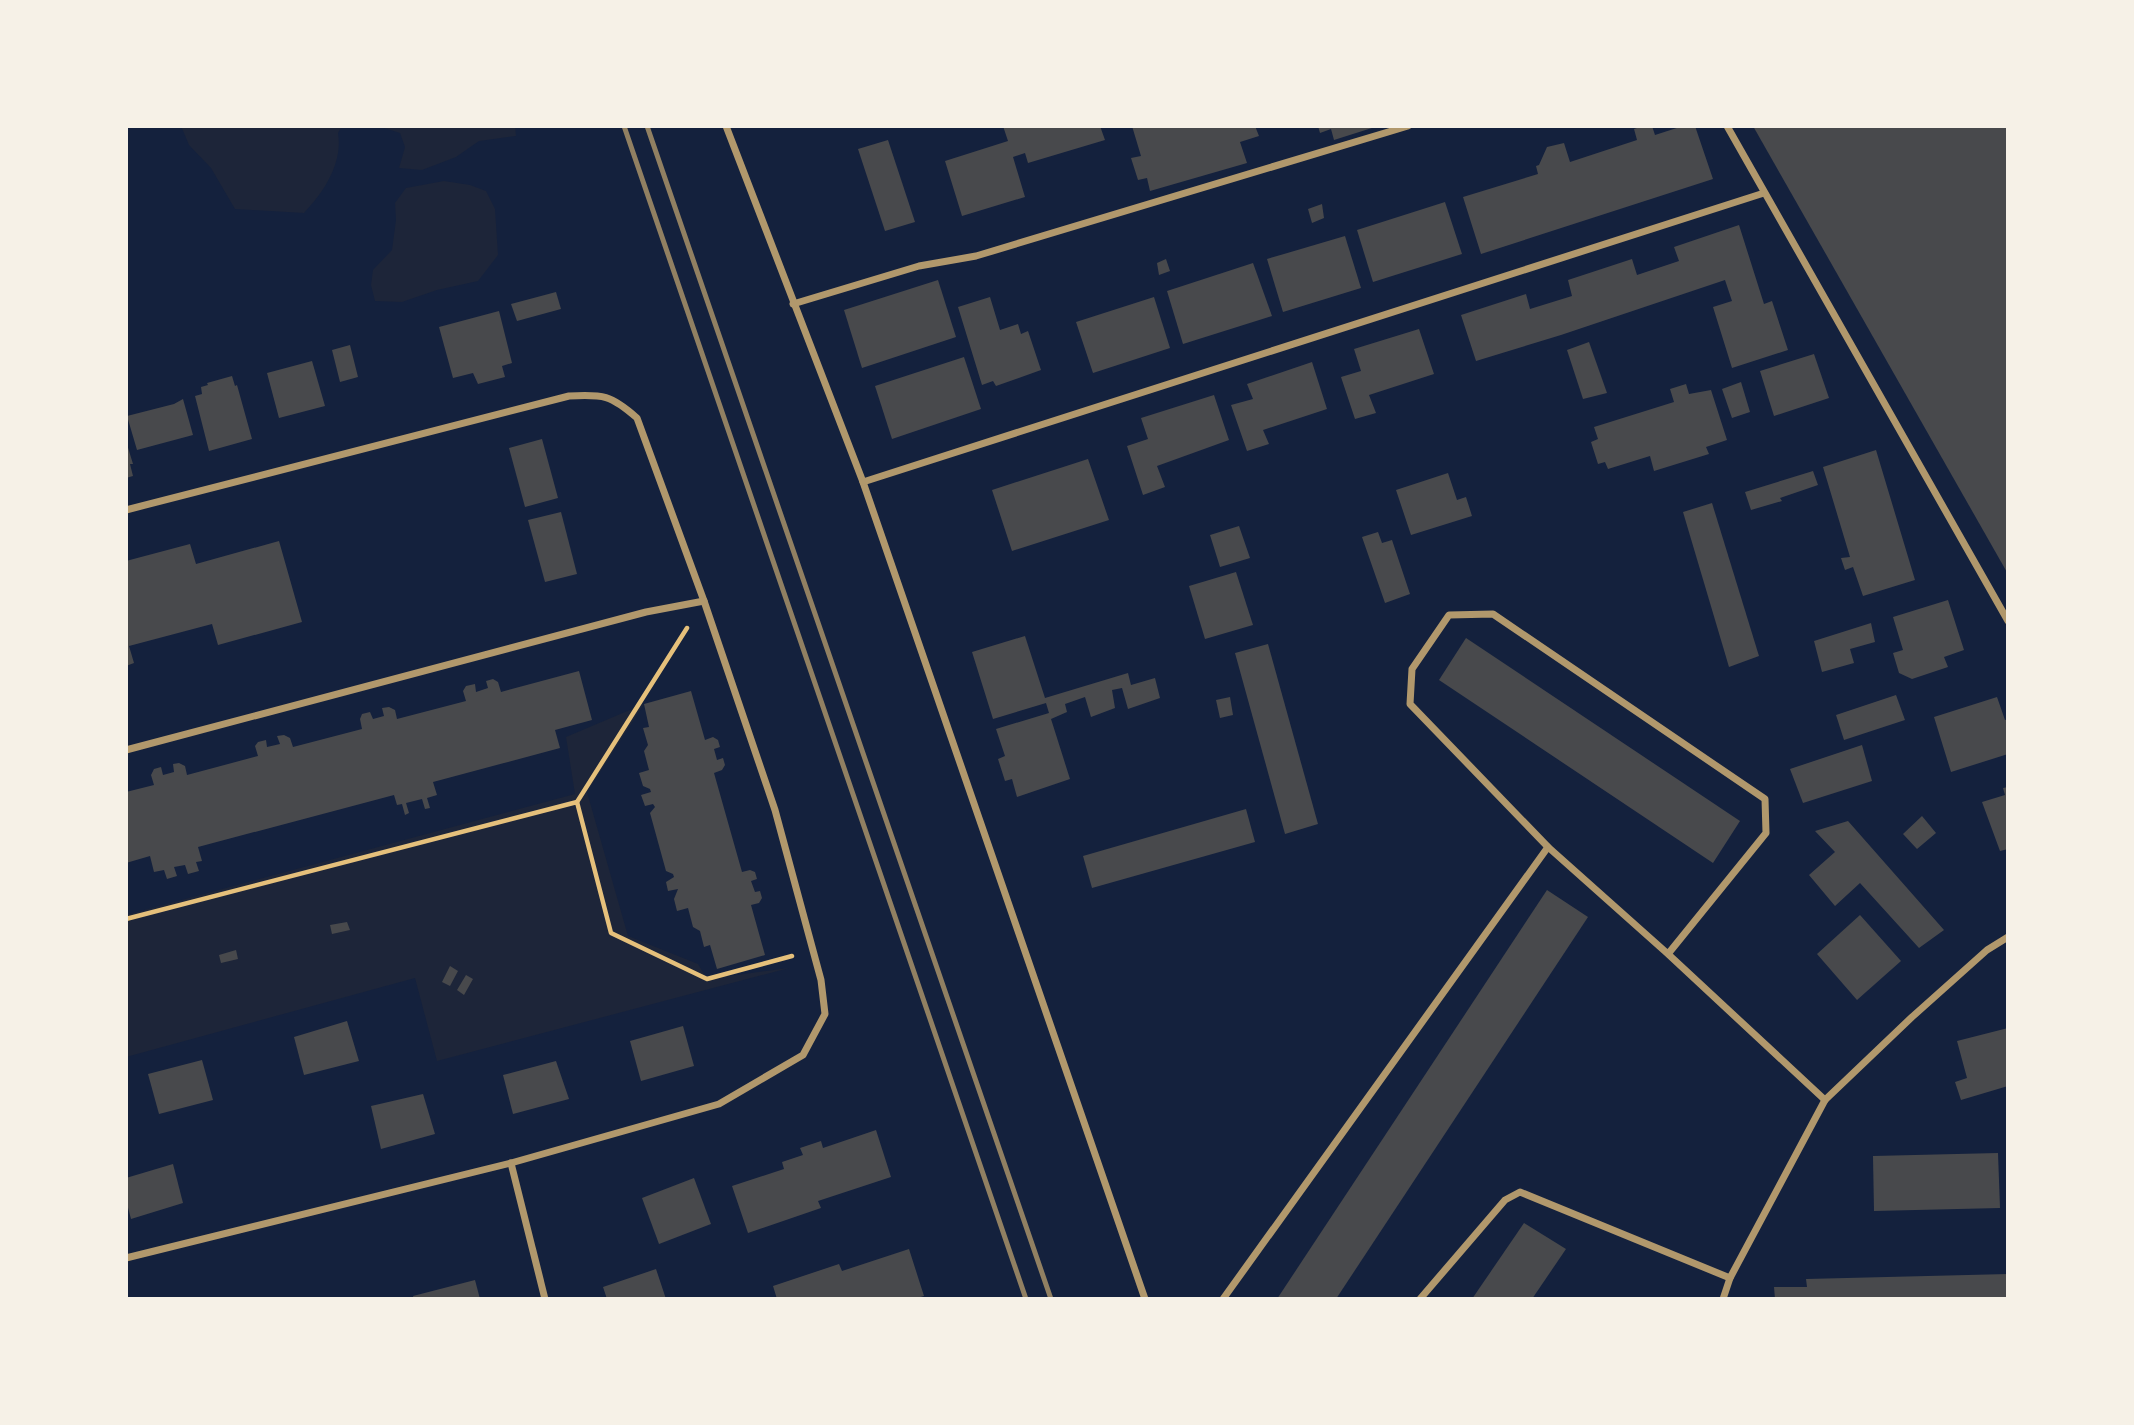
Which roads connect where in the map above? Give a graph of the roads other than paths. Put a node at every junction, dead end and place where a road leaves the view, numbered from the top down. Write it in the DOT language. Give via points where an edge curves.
graph roads {
  1 [pos="726,126"];
  2 [pos="1408,126"];
  3 [pos="1727,126"];
  4 [pos="1764,193"];
  5 [pos="793,304"];
  6 [pos="863,482"];
  7 [pos="126,510"];
  8 [pos="704,601"];
  9 [pos="2008,621"];
  10 [pos="126,750"];
  11 [pos="1548,847"];
  12 [pos="2008,937"];
  13 [pos="1668,954"];
  14 [pos="1825,1100"];
  15 [pos="511,1163"];
  16 [pos="126,1258"];
  17 [pos="1730,1278"];
  18 [pos="545,1299"];
  19 [pos="1144,1299"];
  20 [pos="1223,1299"];
  21 [pos="1420,1299"];
  22 [pos="1723,1299"];
  1 -- 5 [label="street"];
  2 -- 5 [label="street" via="976,256 919,266"];
  3 -- 4 [label="street"];
  4 -- 6 [label="street"];
  4 -- 9 [label="street"];
  5 -- 6 [label="street"];
  6 -- 19 [label="street"];
  7 -- 8 [label="street" via="569,396 598,394 621,403 637,418"];
  8 -- 10 [label="street" via="646,612"];
  8 -- 15 [label="street" via="775,810 821,981 825,1014 803,1055 719,1104"];
  11 -- 13 [label="street"];
  11 -- 13 [label="street" via="1410,704 1412,669 1449,615 1493,614 1765,799 1766,833"];
  11 -- 20 [label="street"];
  12 -- 14 [label="street" via="1987,950"];
  13 -- 14 [label="street"];
  14 -- 17 [label="street"];
  15 -- 16 [label="street"];
  15 -- 18 [label="street"];
  17 -- 21 [label="street" via="1520,1192 1505,1199"];
  17 -- 22 [label="street"];
}
